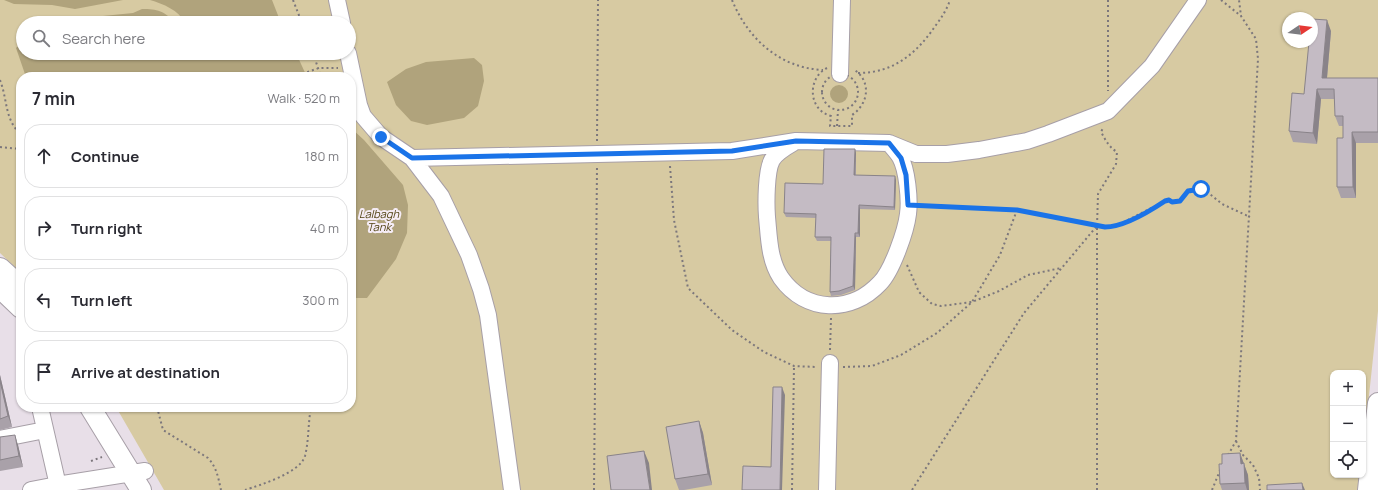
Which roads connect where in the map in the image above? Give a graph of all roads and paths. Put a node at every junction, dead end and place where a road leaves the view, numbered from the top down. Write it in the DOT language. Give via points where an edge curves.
graph roads {
  1 [pos="293,0"];
  2 [pos="337,0"];
  3 [pos="598,0"];
  4 [pos="732,0"];
  5 [pos="842,0"];
  6 [pos="950,0"];
  7 [pos="1108,0"];
  8 [pos="1198,0"];
  9 [pos="1221,0"];
  10 [pos="1239,0"];
  11 [pos="299,16"];
  12 [pos="340,16"];
  13 [pos="1241,16"];
  14 [pos="316,60"];
  15 [pos="350,60"];
  16 [pos="319,68"];
  17 [pos="307,72"];
  18 [pos="320,72"];
  19 [pos="352,72"];
  20 [pos="840,72"];
  21 [pos="0,80"];
  22 [pos="356,90"];
  23 [pos="838,110"];
  24 [pos="1108,111"];
  25 [pos="16,129"];
  26 [pos="796,141"];
  27 [pos="837,141"];
  28 [pos="889,143"];
  29 [pos="0,147"];
  30 [pos="16,149"];
  31 [pos="597,154"];
  32 [pos="412,158"];
  33 [pos="908,205"];
  34 [pos="1250,217"];
  35 [pos="1097,226"];
  36 [pos="900,245"];
  37 [pos="0,268"];
  38 [pos="1062,268"];
  39 [pos="0,288"];
  40 [pos="16,298"];
  41 [pos="16,302"];
  42 [pos="832,306"];
  43 [pos="830,363"];
  44 [pos="794,366"];
  45 [pos="1378,403"];
  46 [pos="41,412"];
  47 [pos="93,412"];
  48 [pos="108,412"];
  49 [pos="158,412"];
  50 [pos="310,412"];
  51 [pos="45,430"];
  52 [pos="0,439"];
  53 [pos="1236,441"];
  54 [pos="1225,460"];
  55 [pos="1222,466"];
  56 [pos="139,478"];
  57 [pos="79,486"];
  58 [pos="58,487"];
  59 [pos="31,490"];
  60 [pos="156,490"];
  61 [pos="221,490"];
  62 [pos="245,490"];
  63 [pos="512,490"];
  64 [pos="594,490"];
  65 [pos="792,490"];
  66 [pos="827,490"];
  67 [pos="912,490"];
  68 [pos="1097,490"];
  69 [pos="1212,490"];
  70 [pos="1260,490"];
  71 [pos="1368,490"];
  1 -- 11 [label="path"];
  2 -- 12 [label="street"];
  3 -- 31 [label="path"];
  4 -- 20 [label="path" via="741,21 770,51 803,68"];
  5 -- 20 [label="street"];
  6 -- 20 [label="path" via="930,34 913,53 878,71"];
  7 -- 24 [label="path"];
  8 -- 24 [label="street" via="1152,66"];
  9 -- 13 [label="path"];
  10 -- 13 [label="path"];
  13 -- 34 [label="path" via="1256,38 1258,59"];
  14 -- 16 [label="path"];
  15 -- 16 [label="path"];
  15 -- 19 [label="street"];
  16 -- 17 [label="path"];
  16 -- 18 [label="path"];
  20 -- 23 [label="path" via="826,80 822,94 825,102"];
  20 -- 23 [label="path" via="855,82 857,93 853,104"];
  21 -- 25 [label="path" via="9,119"];
  22 -- 32 [label="street" via="363,116 381,137"];
  23 -- 27 [label="path"];
  24 -- 28 [label="street" via="1034,139 979,150 916,154"];
  24 -- 35 [label="path" via="1101,132 1110,148 1117,152 1116,164 1098,194"];
  26 -- 27 [label="street"];
  26 -- 31 [label="street" via="732,151"];
  26 -- 42 [label="street" via="772,160 766,203 769,248 780,277 792,290 805,300"];
  27 -- 28 [label="street"];
  28 -- 33 [label="street" via="901,158 906,175"];
  29 -- 30 [label="path"];
  31 -- 32 [label="street"];
  31 -- 64 [label="path"];
  32 -- 63 [label="street" via="441,196 469,255 481,289 488,315"];
  33 -- 35 [label="path" via="1017,210"];
  33 -- 36 [label="street"];
  34 -- 35 [label="path" via="1222,204 1201,189 1188,191 1180,201 1165,201 1114,227"];
  34 -- 53 [label="path"];
  35 -- 38 [label="path"];
  35 -- 68 [label="path"];
  36 -- 38 [label="path" via="919,292 932,304 941,306 972,302 1028,275"];
  36 -- 42 [label="street" via="890,271 881,283 869,293 851,302"];
  37 -- 40 [label="main road"];
  38 -- 67 [label="path" via="1024,313"];
  39 -- 41 [label="main road"];
  42 -- 43 [label="path"];
  43 -- 66 [label="street"];
  44 -- 65 [label="path"];
  45 -- 71 [label="main road"];
  46 -- 51 [label="street"];
  47 -- 56 [label="main road"];
  48 -- 56 [label="main road"];
  49 -- 61 [label="path" via="163,430 208,458 213,464"];
  50 -- 62 [label="path" via="305,458 299,466 276,480"];
  51 -- 52 [label="street"];
  51 -- 58 [label="street"];
  53 -- 54 [label="path"];
  53 -- 70 [label="path" via="1243,455 1253,465 1259,478"];
  55 -- 69 [label="path"];
  56 -- 57 [label="street"];
  56 -- 60 [label="main road"];
  57 -- 58 [label="street"];
  58 -- 59 [label="street"];
}
